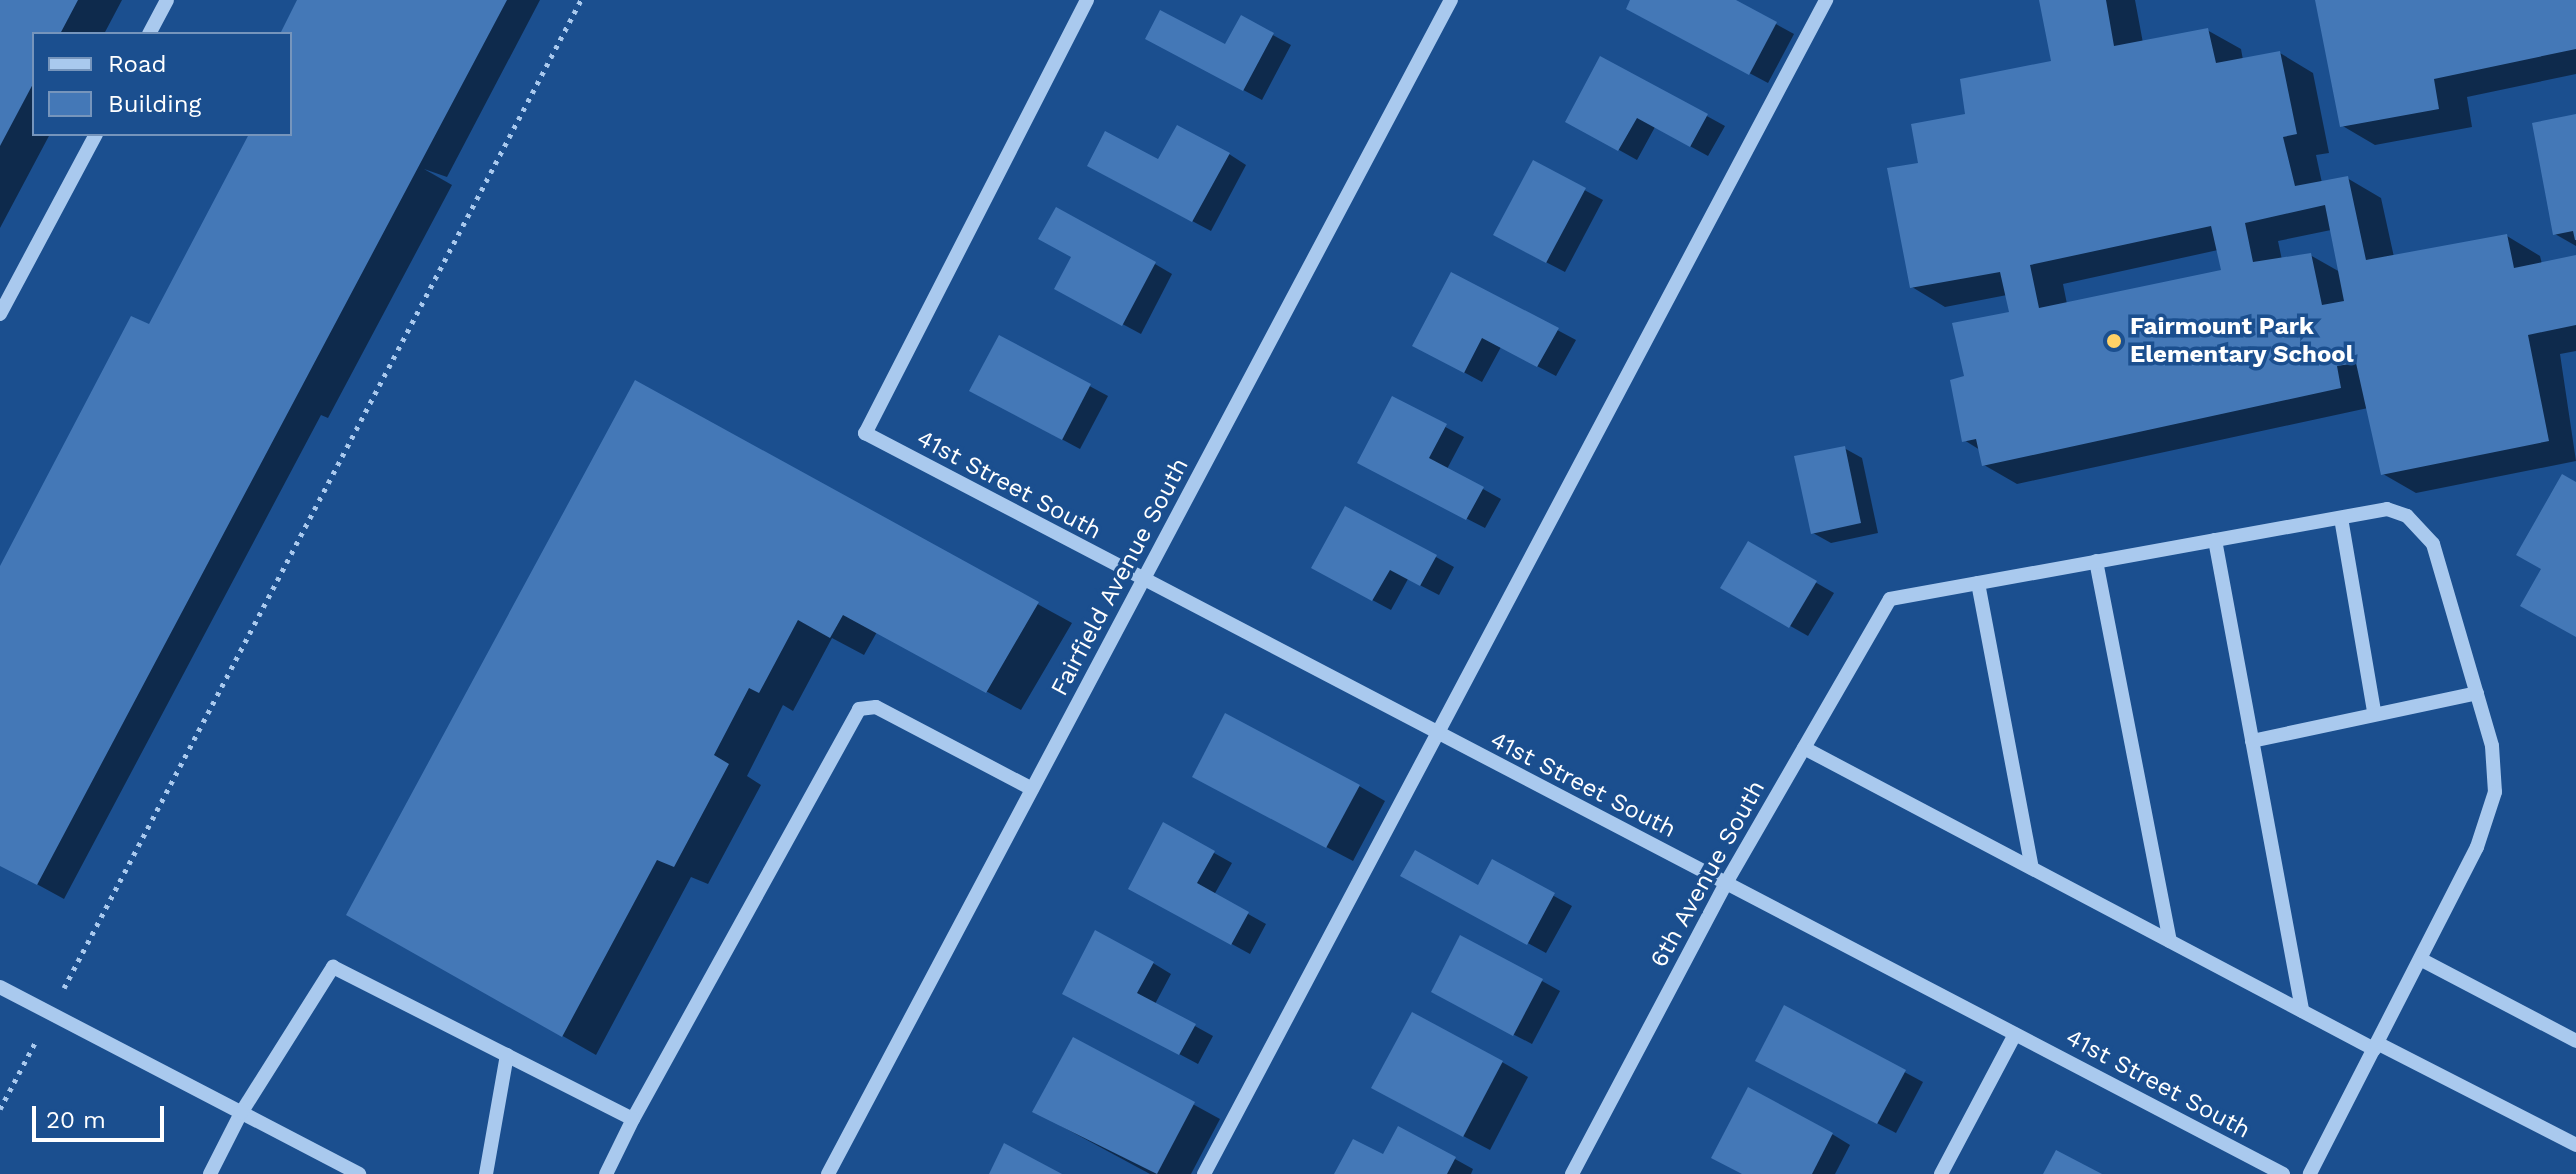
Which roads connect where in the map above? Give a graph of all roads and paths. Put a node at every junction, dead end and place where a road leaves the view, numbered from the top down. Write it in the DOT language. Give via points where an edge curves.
graph roads {
  1 [pos="167,0"];
  2 [pos="581,0"];
  3 [pos="1087,0"];
  4 [pos="1451,0"];
  5 [pos="1826,0"];
  6 [pos="150,32"];
  7 [pos="95,136"];
  8 [pos="0,314"];
  9 [pos="2341,518"];
  10 [pos="2215,540"];
  11 [pos="2096,561"];
  12 [pos="1142,582"];
  13 [pos="1978,583"];
  14 [pos="2477,693"];
  15 [pos="2374,711"];
  16 [pos="1441,736"];
  17 [pos="2252,741"];
  18 [pos="1804,748"];
  19 [pos="1032,789"];
  20 [pos="2032,868"];
  21 [pos="1726,883"];
  22 [pos="2170,941"];
  23 [pos="2422,960"];
  24 [pos="69,979"];
  25 [pos="0,987"];
  26 [pos="2302,1011"];
  27 [pos="2015,1034"];
  28 [pos="2576,1041"];
  29 [pos="34,1046"];
  30 [pos="2375,1046"];
  31 [pos="507,1055"];
  32 [pos="0,1109"];
  33 [pos="241,1113"];
  34 [pos="633,1119"];
  35 [pos="2576,1145"];
  36 [pos="210,1174"];
  37 [pos="359,1174"];
  38 [pos="486,1174"];
  39 [pos="606,1174"];
  40 [pos="828,1174"];
  41 [pos="1204,1174"];
  42 [pos="1572,1174"];
  43 [pos="1941,1174"];
  44 [pos="2283,1174"];
  45 [pos="2310,1174"];
  1 -- 6 [label="street"];
  2 -- 24 [label="path"];
  3 -- 12 [label="street, 41st Street South" via="865,433"];
  4 -- 12 [label="street, Fairfield Avenue South"];
  5 -- 16 [label="street"];
  7 -- 8 [label="street"];
  9 -- 10 [label="street"];
  9 -- 14 [label="street" via="2387,509 2423,528 2433,544"];
  9 -- 15 [label="street"];
  10 -- 11 [label="street"];
  10 -- 17 [label="street"];
  11 -- 13 [label="street"];
  11 -- 22 [label="street"];
  12 -- 16 [label="street, 41st Street South"];
  12 -- 19 [label="street, Fairfield Avenue South"];
  13 -- 18 [label="street, 6th Avenue South" via="1890,599"];
  13 -- 20 [label="street"];
  14 -- 15 [label="street"];
  14 -- 23 [label="street" via="2492,746 2495,792 2477,847"];
  15 -- 17 [label="street"];
  16 -- 21 [label="street, 41st Street South"];
  16 -- 41 [label="street"];
  17 -- 26 [label="street"];
  18 -- 20 [label="street"];
  18 -- 21 [label="street, 6th Avenue South"];
  19 -- 34 [label="street" via="876,707 859,709"];
  19 -- 40 [label="street, Fairfield Avenue South"];
  20 -- 22 [label="street"];
  21 -- 27 [label="street, 41st Street South"];
  21 -- 42 [label="street, 6th Avenue South"];
  22 -- 26 [label="street"];
  23 -- 28 [label="street"];
  23 -- 30 [label="street"];
  25 -- 33 [label="street"];
  26 -- 30 [label="street"];
  27 -- 43 [label="street"];
  27 -- 44 [label="street, 41st Street South"];
  29 -- 32 [label="path"];
  30 -- 35 [label="street"];
  30 -- 45 [label="street"];
  31 -- 33 [label="street" via="333,967"];
  31 -- 34 [label="street"];
  31 -- 38 [label="street"];
  33 -- 36 [label="street"];
  33 -- 37 [label="street"];
  34 -- 39 [label="street"];
}
